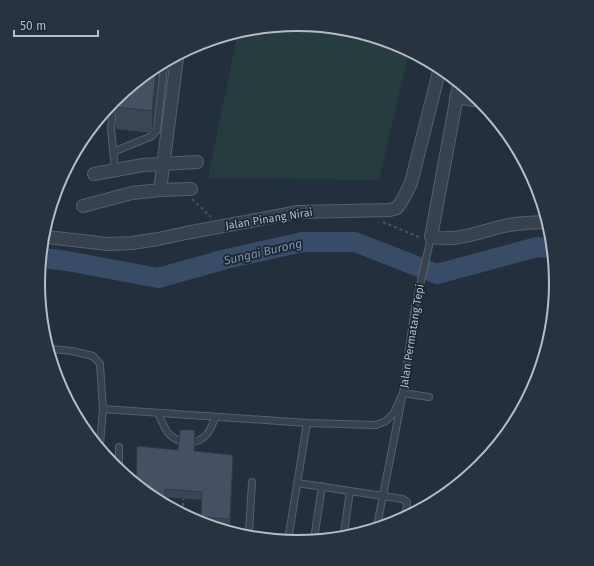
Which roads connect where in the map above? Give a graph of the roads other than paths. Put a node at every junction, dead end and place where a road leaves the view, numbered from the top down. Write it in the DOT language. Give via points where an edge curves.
graph roads {
  1 [pos="176,62"];
  2 [pos="164,69"];
  3 [pos="438,74"];
  4 [pos="458,91"];
  5 [pos="113,112"];
  6 [pos="113,152"];
  7 [pos="197,162"];
  8 [pos="163,164"];
  9 [pos="114,170"];
  10 [pos="94,174"];
  11 [pos="186,189"];
  12 [pos="160,190"];
  13 [pos="83,206"];
  14 [pos="541,222"];
  15 [pos="49,237"];
  16 [pos="429,242"];
  17 [pos="54,349"];
  18 [pos="403,393"];
  19 [pos="429,398"];
  20 [pos="103,409"];
  21 [pos="158,413"];
  22 [pos="216,417"];
  23 [pos="307,424"];
  24 [pos="100,440"];
  25 [pos="119,447"];
  26 [pos="119,461"];
  27 [pos="252,482"];
  28 [pos="297,483"];
  29 [pos="322,486"];
  30 [pos="350,491"];
  31 [pos="384,496"];
  32 [pos="406,510"];
  33 [pos="378,522"];
  34 [pos="249,530"];
  35 [pos="344,530"];
  36 [pos="289,534"];
  37 [pos="315,534"];
  1 -- 8 [label="street"];
  2 -- 6 [label="lane" via="157,130 152,136"];
  3 -- 15 [label="street, Jalan Pinang Nirai" via="411,183 397,208 298,212 132,243 108,244"];
  4 -- 16 [label="street, Jalan Permatang Tepi"];
  5 -- 6 [label="lane"];
  6 -- 9 [label="lane"];
  7 -- 8 [label="street"];
  8 -- 9 [label="street"];
  8 -- 12 [label="street"];
  9 -- 10 [label="street"];
  11 -- 12 [label="street"];
  12 -- 13 [label="street" via="132,193"];
  14 -- 16 [label="street" via="515,224 461,238"];
  16 -- 18 [label="lane, Jalan Permatang Tepi" via="415,306"];
  17 -- 20 [label="lane" via="93,356 100,364"];
  18 -- 19 [label="lane"];
  18 -- 23 [label="lane, Jalan Permatang Tepi" via="394,413 386,421 376,425"];
  18 -- 31 [label="lane"];
  20 -- 21 [label="lane, Jalan Permatang Tepi"];
  20 -- 24 [label="lane"];
  21 -- 22 [label="lane, Jalan Permatang Tepi"];
  21 -- 22 [label="lane" via="168,433 187,442 195,442 206,434"];
  22 -- 23 [label="lane, Jalan Permatang Tepi"];
  23 -- 28 [label="lane"];
  25 -- 26 [label="lane"];
  27 -- 34 [label="lane"];
  28 -- 29 [label="lane"];
  28 -- 36 [label="lane"];
  29 -- 30 [label="lane"];
  29 -- 37 [label="lane"];
  30 -- 31 [label="lane"];
  30 -- 35 [label="lane"];
  31 -- 32 [label="lane" via="403,499 407,502"];
  31 -- 33 [label="lane"];
}
